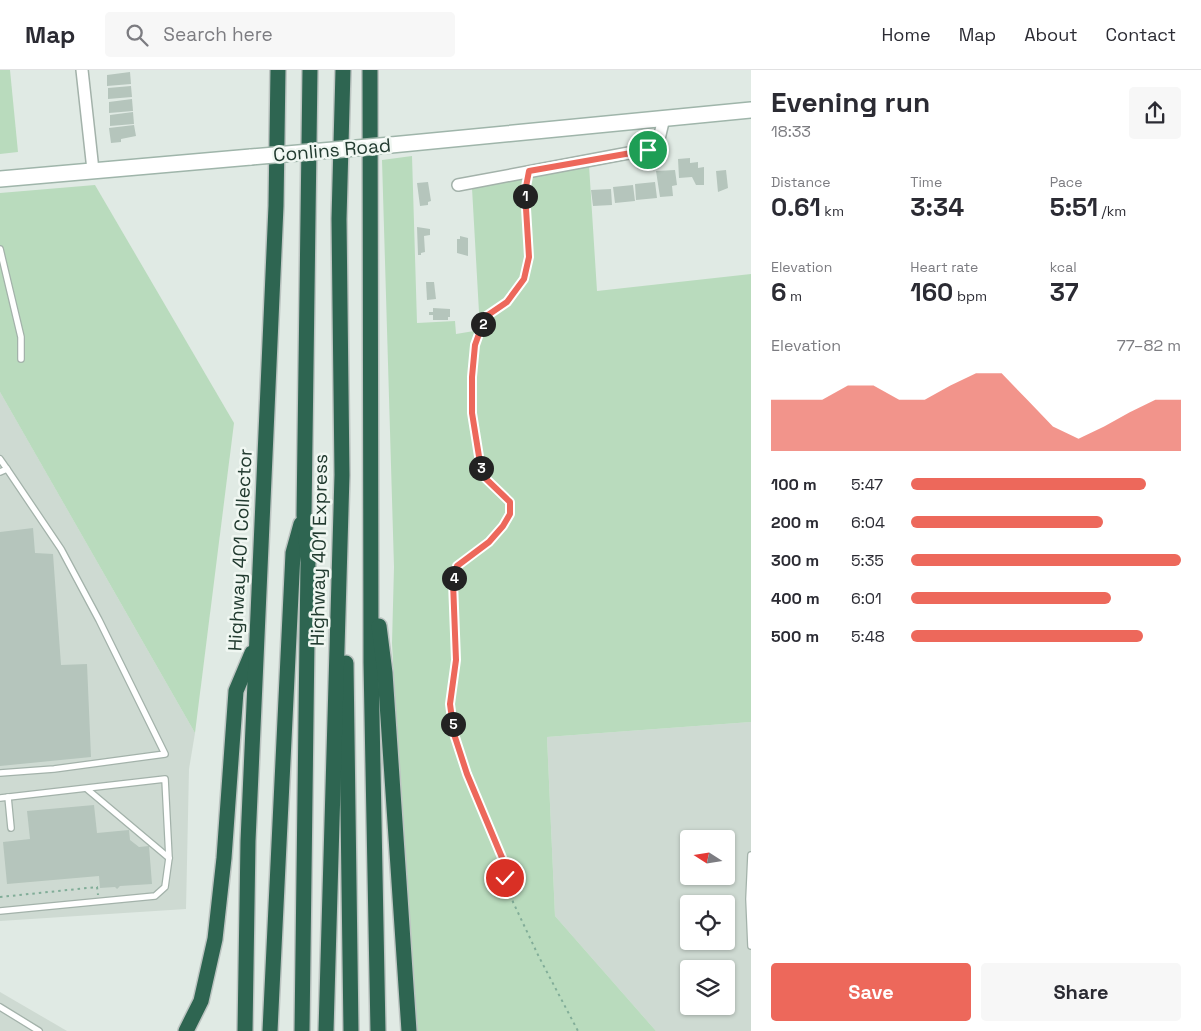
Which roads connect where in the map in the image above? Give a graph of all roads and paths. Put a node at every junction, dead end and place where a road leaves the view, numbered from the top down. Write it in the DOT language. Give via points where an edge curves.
graph roads {
  1 [pos="82,70"];
  2 [pos="278,70"];
  3 [pos="310,70"];
  4 [pos="343,70"];
  5 [pos="370,70"];
  6 [pos="751,110"];
  7 [pos="664,118"];
  8 [pos="93,170"];
  9 [pos="529,171"];
  10 [pos="0,179"];
  11 [pos="458,185"];
  12 [pos="0,249"];
  13 [pos="21,359"];
  14 [pos="0,459"];
  15 [pos="7,469"];
  16 [pos="0,472"];
  17 [pos="342,474"];
  18 [pos="304,516"];
  19 [pos="372,575"];
  20 [pos="256,642"];
  21 [pos="0,772"];
  22 [pos="87,789"];
  23 [pos="8,797"];
  24 [pos="0,798"];
  25 [pos="11,828"];
  26 [pos="751,855"];
  27 [pos="169,858"];
  28 [pos="0,897"];
  29 [pos="99,901"];
  30 [pos="0,911"];
  31 [pos="751,946"];
  32 [pos="0,1008"];
  33 [pos="40,1031"];
  34 [pos="186,1031"];
  35 [pos="245,1031"];
  36 [pos="270,1031"];
  37 [pos="302,1031"];
  38 [pos="326,1031"];
  39 [pos="352,1031"];
  40 [pos="378,1031"];
  41 [pos="408,1031"];
  42 [pos="578,1031"];
  1 -- 8 [label="street"];
  2 -- 20 [label="highway, Highway 401 Collector" via="276,206"];
  3 -- 18 [label="highway, Highway 401 Express"];
  4 -- 17 [label="highway, Highway 401 Express" via="339,219"];
  5 -- 19 [label="highway"];
  6 -- 7 [label="street, Conlins Road"];
  7 -- 8 [label="street, Conlins Road, bridge"];
  7 -- 9 [label="street" via="658,143 650,150"];
  8 -- 10 [label="street, Conlins Road"];
  9 -- 11 [label="street"];
  9 -- 42 [label="path" via="525,192 529,257 524,279 507,302 485,317 475,345 472,377 472,413 482,475 510,502 510,514 489,542 457,566 453,582 456,660 450,704 454,734 503,860 513,902"];
  12 -- 13 [label="lane" via="21,337"];
  14 -- 15 [label="lane"];
  15 -- 16 [label="lane"];
  15 -- 21 [label="lane" via="61,549 166,754"];
  17 -- 38 [label="highway, Highway 401 Express"];
  17 -- 39 [label="highway"];
  18 -- 36 [label="highway" via="293,553"];
  18 -- 37 [label="highway, Highway 401 Express" via="308,562"];
  19 -- 40 [label="highway"];
  19 -- 41 [label="highway" via="385,674"];
  20 -- 34 [label="highway" via="236,691 215,939 201,1000"];
  20 -- 35 [label="highway, Highway 401 Collector"];
  22 -- 23 [label="lane"];
  22 -- 27 [label="lane"];
  22 -- 27 [label="lane" via="165,779"];
  23 -- 24 [label="lane"];
  23 -- 25 [label="lane"];
  26 -- 31 [label="lane"];
  27 -- 29 [label="lane" via="165,887 160,893"];
  28 -- 29 [label="path" via="97,887"];
  29 -- 30 [label="lane"];
  32 -- 33 [label="lane"];
}
